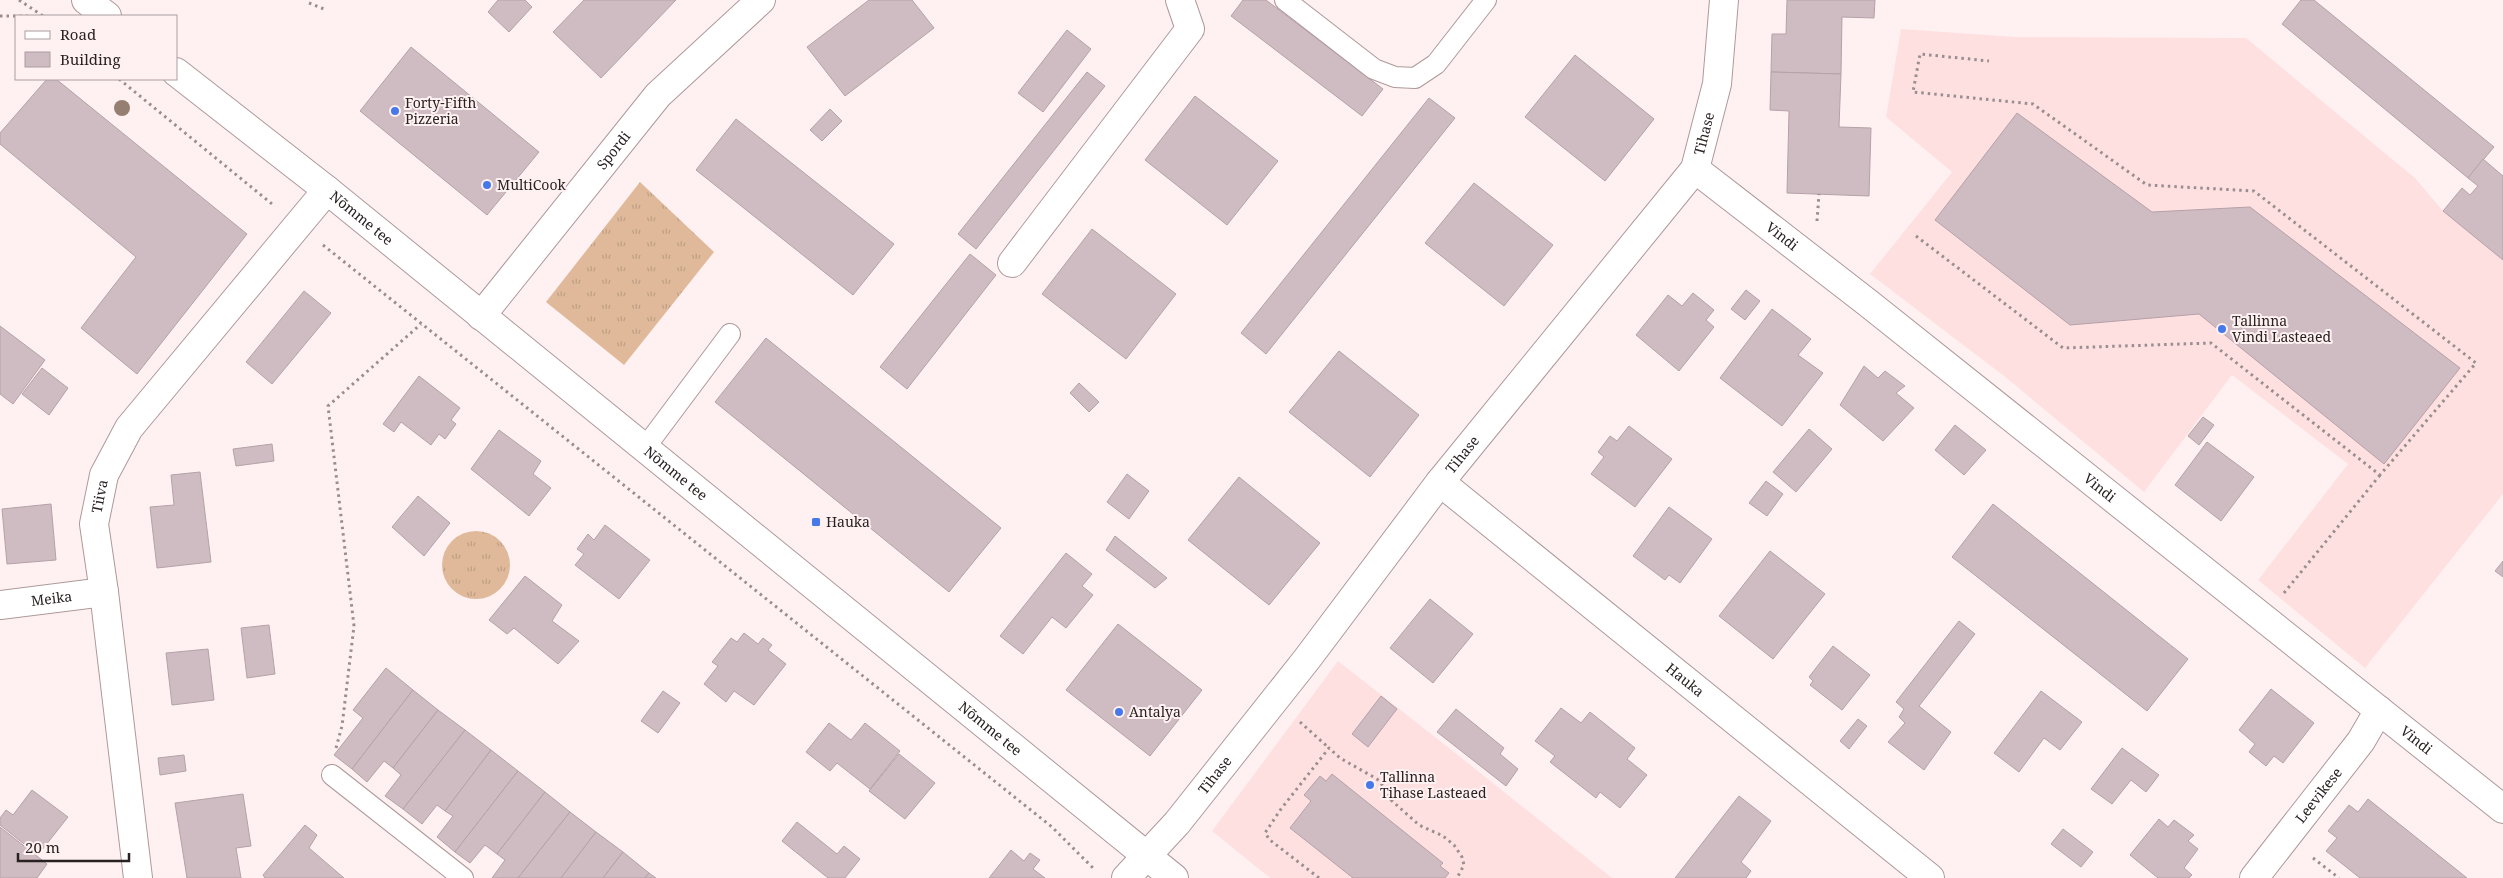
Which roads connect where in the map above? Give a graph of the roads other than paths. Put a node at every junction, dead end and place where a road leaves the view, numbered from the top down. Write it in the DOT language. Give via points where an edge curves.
graph roads {
  1 [pos="86,0"];
  2 [pos="761,0"];
  3 [pos="1284,0"];
  4 [pos="1486,0"];
  5 [pos="1724,0"];
  6 [pos="1185,2"];
  7 [pos="106,15"];
  8 [pos="178,74"];
  9 [pos="1695,169"];
  10 [pos="327,190"];
  11 [pos="1012,263"];
  12 [pos="482,316"];
  13 [pos="730,334"];
  14 [pos="644,449"];
  15 [pos="1440,482"];
  16 [pos="104,592"];
  17 [pos="0,605"];
  18 [pos="2379,710"];
  19 [pos="332,775"];
  20 [pos="2503,809"];
  21 [pos="1148,856"];
  22 [pos="1113,877"];
  23 [pos="138,878"];
  24 [pos="463,878"];
  25 [pos="1174,878"];
  26 [pos="1930,878"];
  27 [pos="2254,878"];
  1 -- 7 [label="street"];
  2 -- 12 [label="street, Spordi" via="658,95"];
  3 -- 4 [label="lane" via="1374,69 1395,77 1415,78 1436,64"];
  5 -- 9 [label="street, Tihase" via="1717,84"];
  6 -- 11 [label="street" via="1190,28"];
  8 -- 10 [label="street, Nõmme tee"];
  9 -- 15 [label="street, Tihase"];
  9 -- 18 [label="street, Vindi"];
  10 -- 12 [label="street, Nõmme tee"];
  10 -- 16 [label="street, Tiiva" via="129,428 104,475 94,524"];
  12 -- 14 [label="street, Nõmme tee"];
  13 -- 14 [label="lane"];
  14 -- 21 [label="street, Nõmme tee"];
  15 -- 21 [label="street, Tihase" via="1307,659 1178,823"];
  15 -- 26 [label="street, Hauka"];
  16 -- 17 [label="street, Meika"];
  16 -- 23 [label="street, Tiiva"];
  18 -- 20 [label="street, Vindi"];
  18 -- 27 [label="street, Leevikese" via="2361,741"];
  19 -- 24 [label="lane"];
  21 -- 22 [label="street, Tihase"];
  21 -- 25 [label="street, Nõmme tee"];
}
